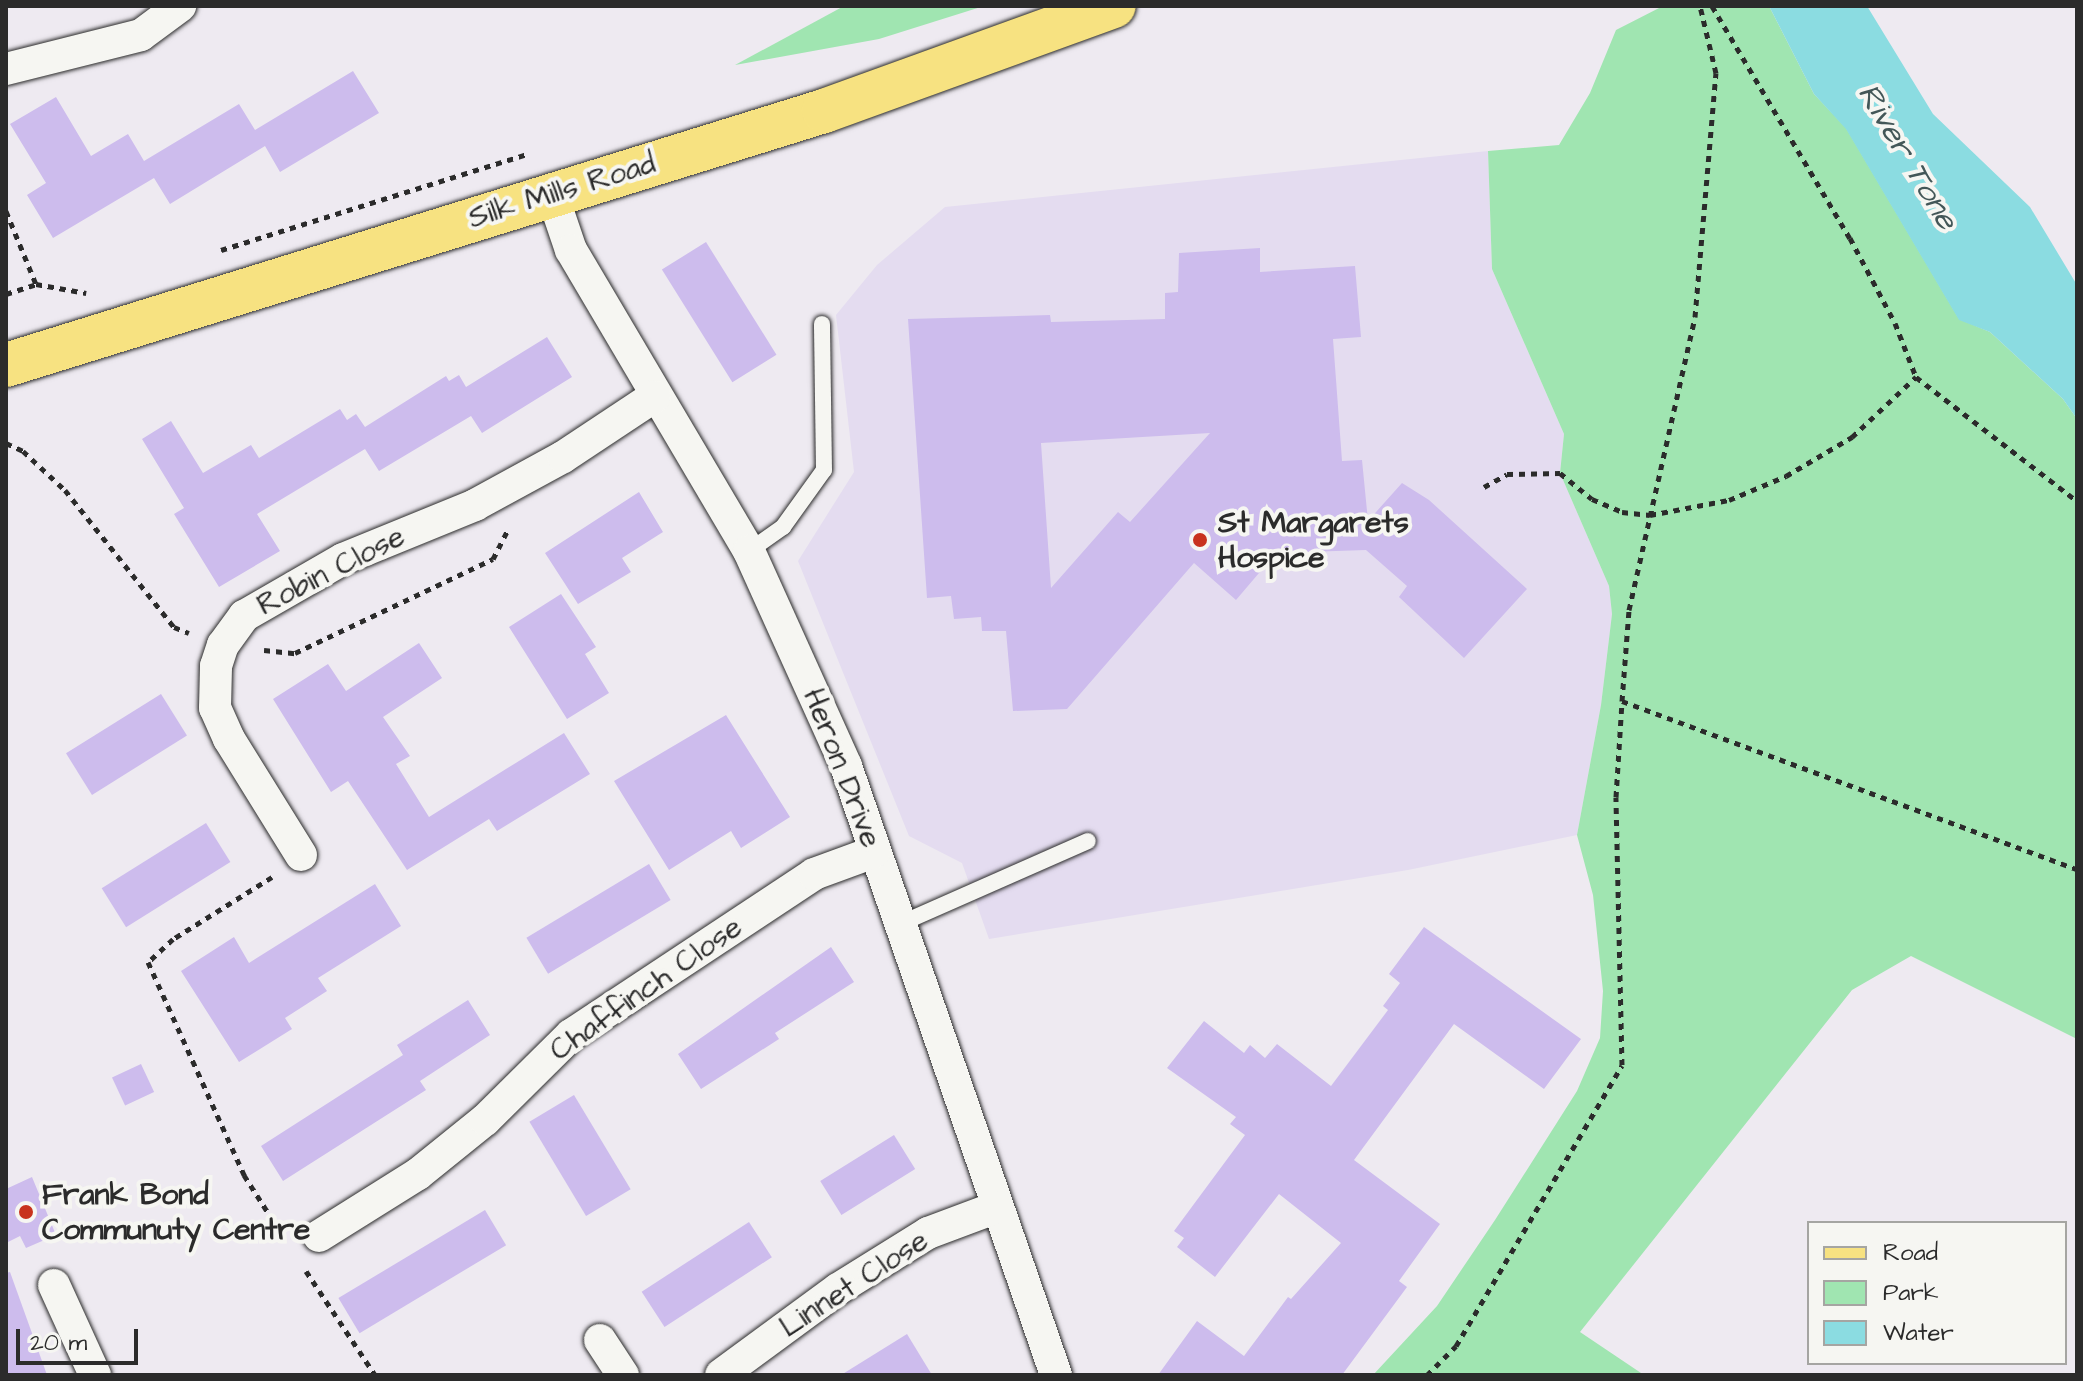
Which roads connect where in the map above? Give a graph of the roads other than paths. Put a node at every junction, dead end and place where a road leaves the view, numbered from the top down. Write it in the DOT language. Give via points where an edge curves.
graph roads {
  1 [pos="180,6"];
  2 [pos="1114,6"];
  3 [pos="6,69"];
  4 [pos="552,194"];
  5 [pos="822,324"];
  6 [pos="6,365"];
  7 [pos="655,396"];
  8 [pos="749,551"];
  9 [pos="1088,841"];
  10 [pos="874,852"];
  11 [pos="301,855"];
  12 [pos="902,923"];
  13 [pos="995,1208"];
  14 [pos="302,1246"];
  15 [pos="54,1285"];
  16 [pos="600,1340"];
  17 [pos="95,1375"];
  18 [pos="623,1375"];
  19 [pos="721,1375"];
  20 [pos="1056,1375"];
  1 -- 3 [label="street" via="141,35"];
  2 -- 4 [label="main road, Silk Mills Road" via="824,111"];
  4 -- 6 [label="main road, Silk Mills Road"];
  4 -- 7 [label="street, Heron Drive" via="571,250"];
  5 -- 8 [label="lane" via="824,470 783,527"];
  7 -- 8 [label="street, Heron Drive"];
  7 -- 11 [label="street, Robin Close" via="563,457 475,505 343,559 244,616 223,645 212,690 215,708"];
  8 -- 10 [label="street, Heron Drive" via="846,766"];
  9 -- 12 [label="lane"];
  10 -- 12 [label="street, Heron Drive"];
  10 -- 14 [label="street, Chaffinch Close" via="814,874 571,1035 485,1120 418,1174"];
  12 -- 13 [label="street, Heron Drive"];
  13 -- 19 [label="street, Linnet Close" via="928,1233 838,1289"];
  13 -- 20 [label="street, Heron Drive"];
  15 -- 17 [label="street"];
  16 -- 18 [label="street"];
}
